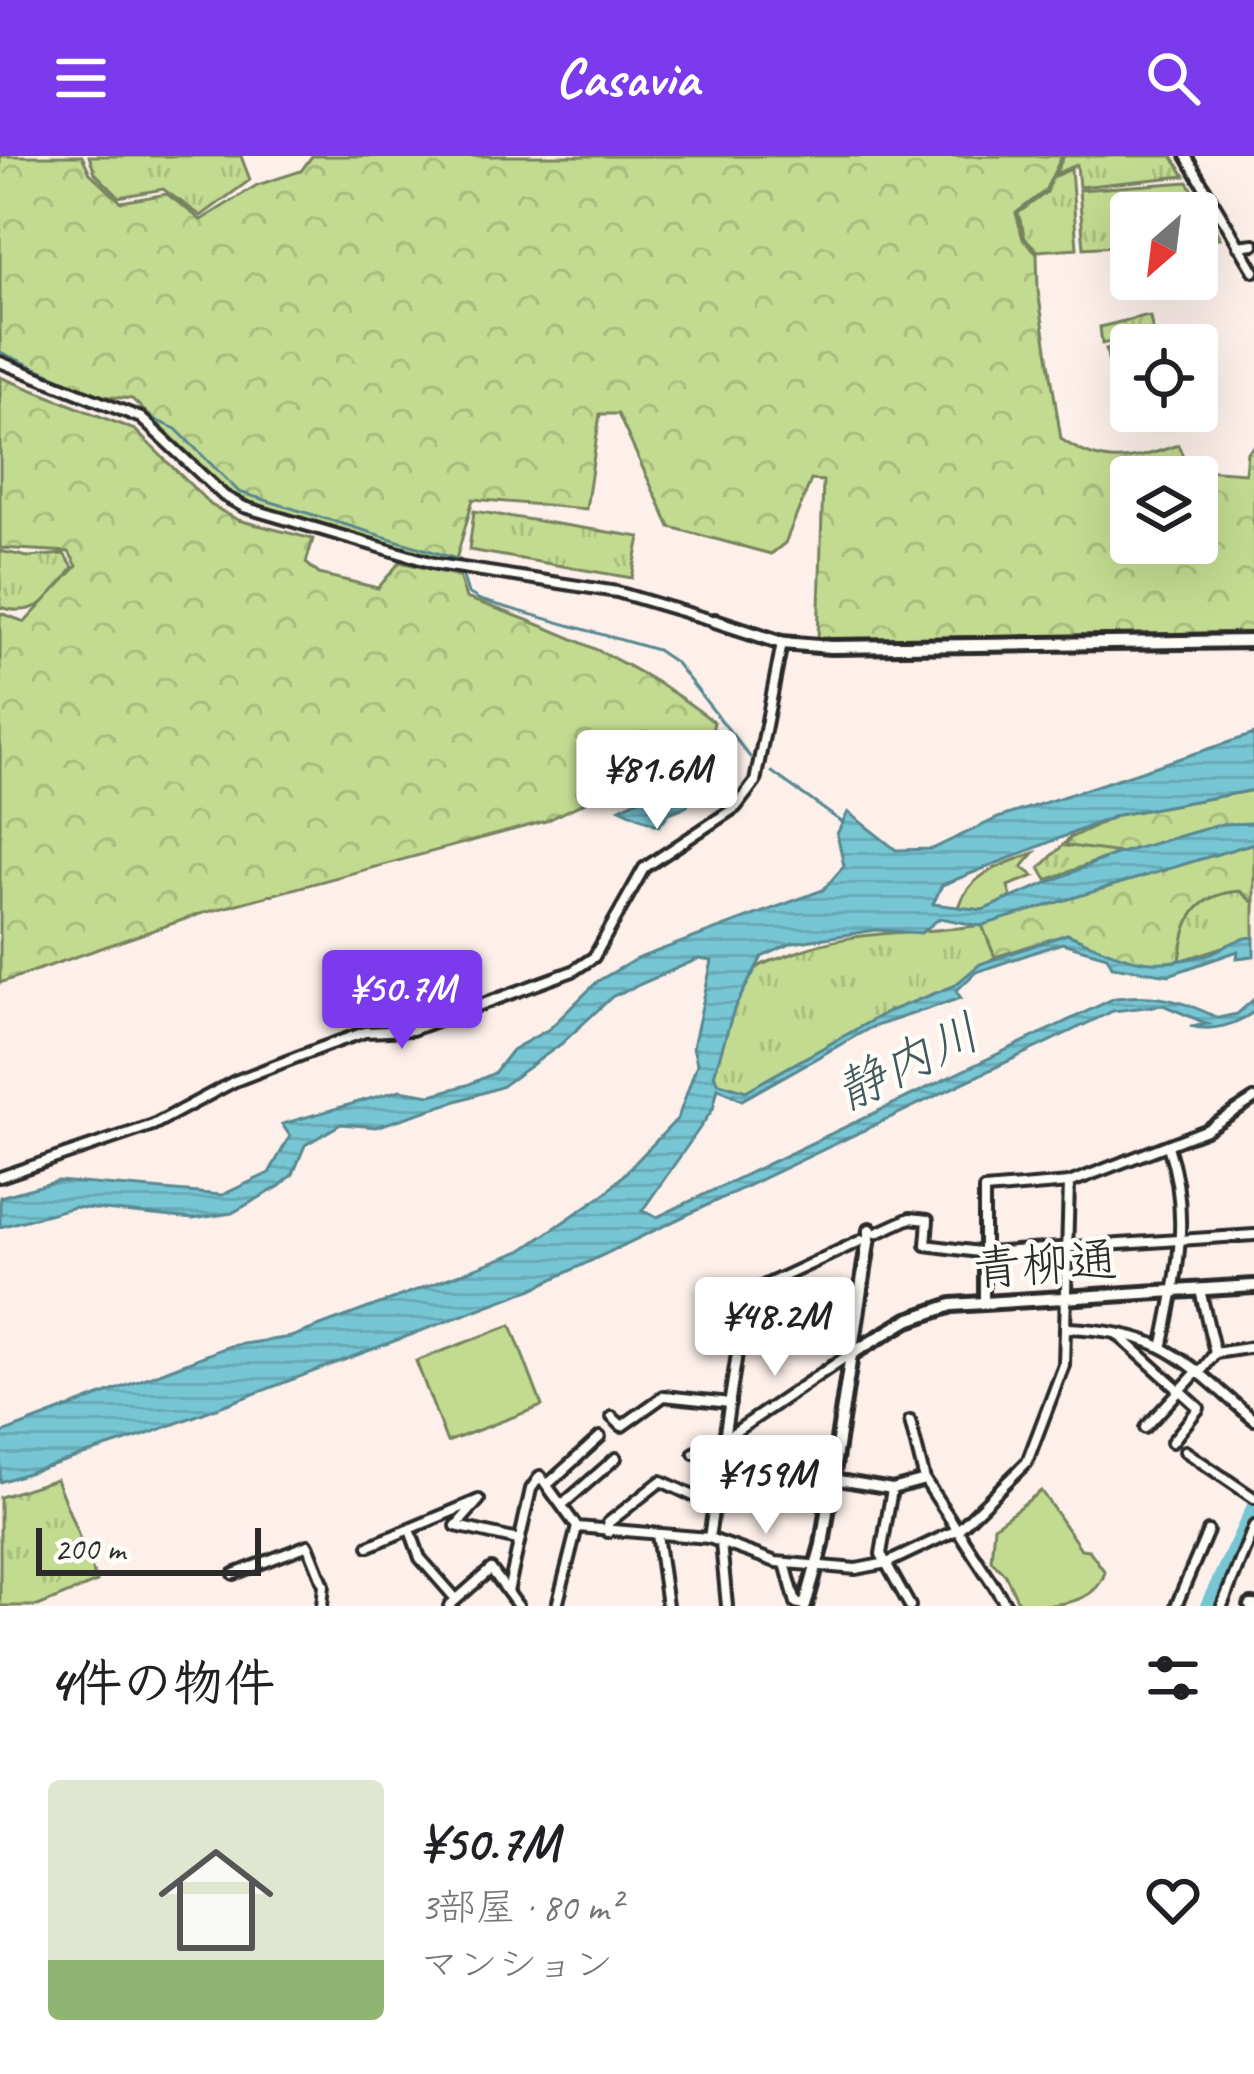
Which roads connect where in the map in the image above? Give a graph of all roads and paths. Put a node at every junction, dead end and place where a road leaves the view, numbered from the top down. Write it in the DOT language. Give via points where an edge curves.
graph roads {
  1 [pos="1186,156"];
  2 [pos="1254,244"];
  3 [pos="1238,246"];
  4 [pos="1254,271"];
  5 [pos="0,362"];
  6 [pos="716,621"];
  7 [pos="1254,641"];
  8 [pos="782,643"];
  9 [pos="1254,1099"];
  10 [pos="1168,1146"];
  11 [pos="0,1177"];
  12 [pos="1069,1184"];
  13 [pos="870,1234"];
  14 [pos="1254,1235"];
  15 [pos="1183,1238"];
  16 [pos="1069,1247"];
  17 [pos="986,1253"];
  18 [pos="1254,1286"];
  19 [pos="1200,1290"];
  20 [pos="1173,1292"];
  21 [pos="1066,1297"];
  22 [pos="984,1301"];
  23 [pos="1067,1328"];
  24 [pos="1112,1330"];
  25 [pos="1163,1344"];
  26 [pos="1254,1347"];
  27 [pos="1215,1353"];
  28 [pos="851,1354"];
  29 [pos="1198,1373"];
  30 [pos="1180,1391"];
  31 [pos="730,1403"];
  32 [pos="612,1417"];
  33 [pos="1254,1420"];
  34 [pos="910,1421"];
  35 [pos="1145,1429"];
  36 [pos="600,1437"];
  37 [pos="723,1440"];
  38 [pos="1172,1442"];
  39 [pos="1185,1451"];
  40 [pos="694,1454"];
  41 [pos="616,1458"];
  42 [pos="833,1479"];
  43 [pos="925,1480"];
  44 [pos="547,1484"];
  45 [pos="892,1489"];
  46 [pos="1252,1497"];
  47 [pos="562,1505"];
  48 [pos="713,1505"];
  49 [pos="1254,1526"];
  50 [pos="577,1527"];
  51 [pos="959,1529"];
  52 [pos="410,1530"];
  53 [pos="1208,1531"];
  54 [pos="608,1532"];
  55 [pos="657,1534"];
  56 [pos="709,1538"];
  57 [pos="518,1540"];
  58 [pos="721,1544"];
  59 [pos="369,1546"];
  60 [pos="785,1563"];
  61 [pos="887,1563"];
  62 [pos="816,1567"];
  63 [pos="234,1574"];
  64 [pos="508,1592"];
  65 [pos="452,1603"];
  66 [pos="322,1606"];
  67 [pos="518,1606"];
  68 [pos="557,1606"];
  69 [pos="667,1606"];
  70 [pos="727,1606"];
  71 [pos="806,1606"];
  72 [pos="910,1606"];
  73 [pos="1007,1606"];
  74 [pos="1175,1606"];
  75 [pos="1222,1606"];
  1 -- 3 [label="street"];
  2 -- 3 [label="street"];
  3 -- 4 [label="street"];
  5 -- 6 [label="street" via="141,418 224,496 262,514 437,564 617,592"];
  6 -- 8 [label="street"];
  7 -- 8 [label="street" via="948,649"];
  8 -- 11 [label="street" via="754,782 718,821 644,868 594,957 574,971 412,1030 365,1032 235,1081 153,1125"];
  9 -- 10 [label="street"];
  10 -- 12 [label="street"];
  10 -- 15 [label="street"];
  12 -- 16 [label="street"];
  12 -- 17 [label="street" via="984,1190"];
  13 -- 17 [label="street" via="910,1218 928,1220 926,1245"];
  13 -- 28 [label="street"];
  13 -- 31 [label="street" via="746,1294"];
  14 -- 15 [label="street"];
  15 -- 16 [label="street"];
  15 -- 20 [label="street"];
  16 -- 17 [label="street"];
  16 -- 21 [label="street"];
  17 -- 22 [label="street"];
  18 -- 19 [label="street, 青柳通"];
  19 -- 20 [label="street, 青柳通"];
  19 -- 27 [label="street"];
  20 -- 21 [label="street, 青柳通"];
  20 -- 25 [label="street"];
  21 -- 22 [label="street, 青柳通"];
  21 -- 23 [label="street"];
  22 -- 28 [label="street, 青柳通" via="908,1321"];
  23 -- 24 [label="street"];
  23 -- 51 [label="street" via="1064,1365 1035,1447 1008,1486"];
  24 -- 25 [label="street"];
  24 -- 30 [label="street"];
  25 -- 29 [label="street"];
  26 -- 27 [label="street"];
  27 -- 29 [label="street"];
  28 -- 37 [label="street"];
  28 -- 42 [label="street"];
  29 -- 30 [label="street"];
  29 -- 33 [label="street"];
  30 -- 35 [label="street"];
  30 -- 38 [label="street" via="1199,1408"];
  31 -- 32 [label="street" via="664,1396 622,1426"];
  31 -- 37 [label="street"];
  34 -- 43 [label="street"];
  36 -- 44 [label="street"];
  37 -- 40 [label="street"];
  37 -- 48 [label="street"];
  39 -- 46 [label="street"];
  41 -- 47 [label="street"];
  42 -- 45 [label="street"];
  42 -- 62 [label="street"];
  43 -- 45 [label="street"];
  43 -- 51 [label="street"];
  44 -- 47 [label="street"];
  44 -- 57 [label="street" via="540,1476 531,1490"];
  45 -- 61 [label="street" via="881,1554"];
  47 -- 50 [label="street"];
  48 -- 54 [label="street" via="661,1480 608,1523"];
  48 -- 56 [label="street"];
  49 -- 75 [label="street"];
  50 -- 54 [label="street"];
  50 -- 68 [label="street"];
  51 -- 61 [label="street"];
  51 -- 73 [label="street"];
  52 -- 57 [label="street" via="479,1500 456,1526"];
  52 -- 59 [label="street"];
  52 -- 65 [label="street"];
  53 -- 74 [label="street"];
  54 -- 55 [label="street"];
  55 -- 56 [label="street"];
  55 -- 69 [label="street"];
  56 -- 58 [label="street"];
  57 -- 64 [label="street"];
  58 -- 60 [label="street"];
  58 -- 70 [label="street"];
  60 -- 62 [label="street"];
  60 -- 71 [label="street" via="796,1603"];
  61 -- 62 [label="street"];
  61 -- 72 [label="street"];
  62 -- 71 [label="street"];
  63 -- 66 [label="street" via="308,1545 324,1585"];
  64 -- 65 [label="street" via="491,1569"];
  64 -- 67 [label="street"];
}
